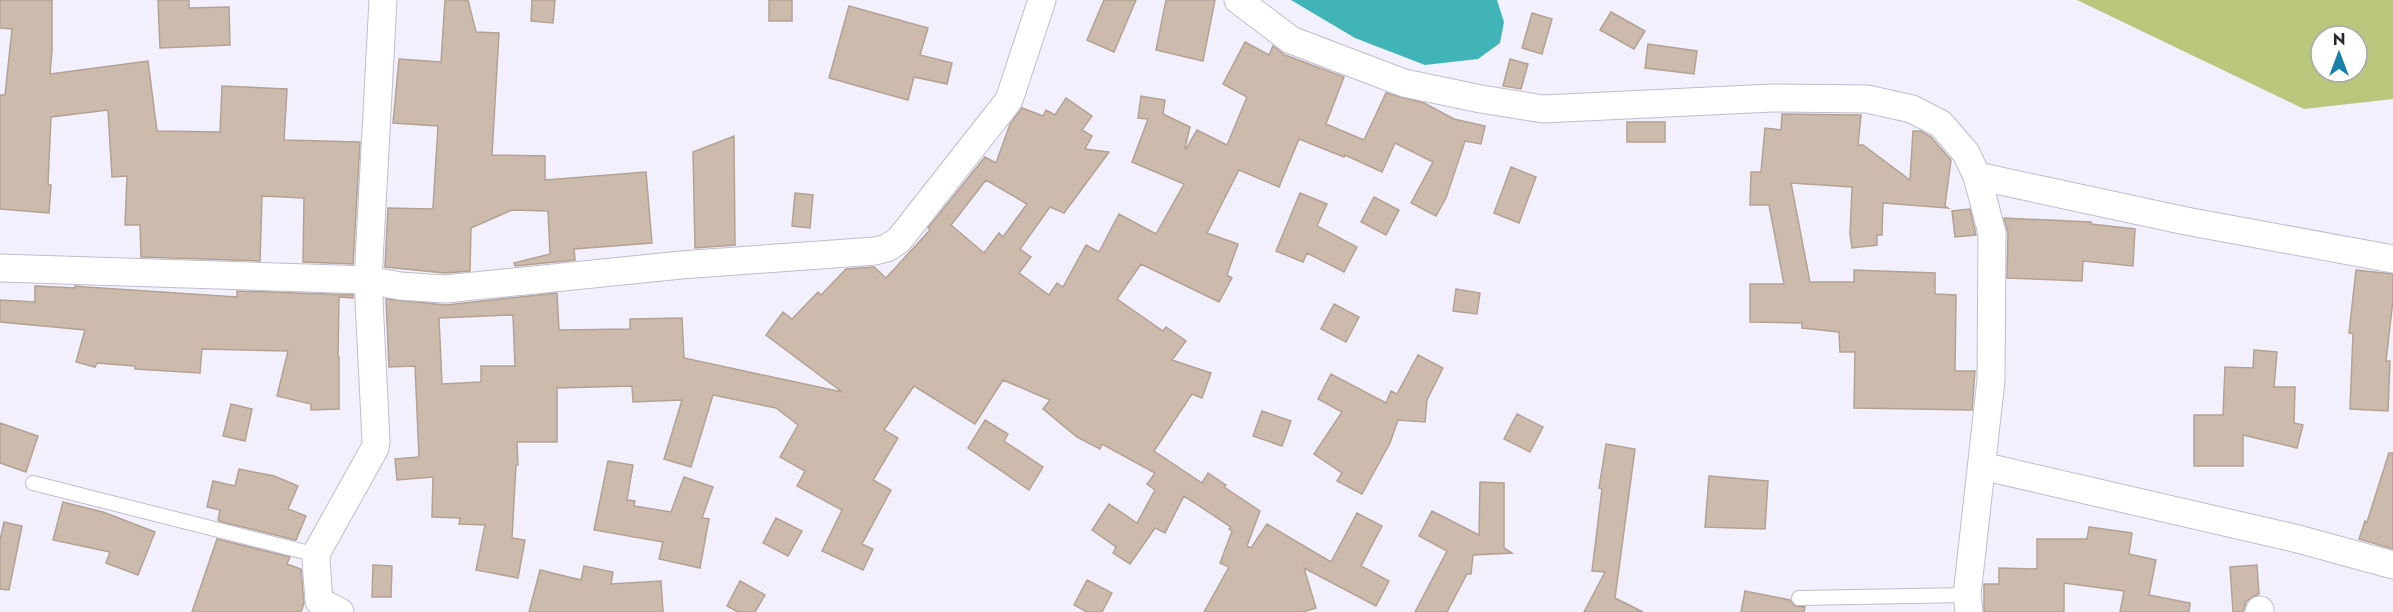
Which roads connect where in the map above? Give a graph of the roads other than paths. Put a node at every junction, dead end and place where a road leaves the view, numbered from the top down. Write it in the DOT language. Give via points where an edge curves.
graph roads {
  1 [pos="383,0"];
  2 [pos="1042,0"];
  3 [pos="1239,0"];
  4 [pos="1977,176"];
  5 [pos="2393,259"];
  6 [pos="0,268"];
  7 [pos="368,280"];
  8 [pos="1982,466"];
  9 [pos="33,483"];
  10 [pos="317,555"];
  11 [pos="2393,565"];
  12 [pos="1799,598"];
  13 [pos="1968,604"];
  14 [pos="326,608"];
  1 -- 7 [label="street"];
  2 -- 7 [label="street" via="1009,99 899,240 887,248 445,289"];
  3 -- 4 [label="street" via="1291,40 1404,83 1543,109 1867,99 1912,110 1941,124 1966,153"];
  4 -- 5 [label="street" via="2186,221"];
  4 -- 8 [label="street" via="1992,233 1991,380"];
  6 -- 7 [label="street"];
  7 -- 10 [label="street" via="375,448"];
  8 -- 11 [label="street" via="2298,539"];
  8 -- 13 [label="street"];
  9 -- 10 [label="lane"];
  10 -- 14 [label="street"];
  12 -- 13 [label="lane"];
}
